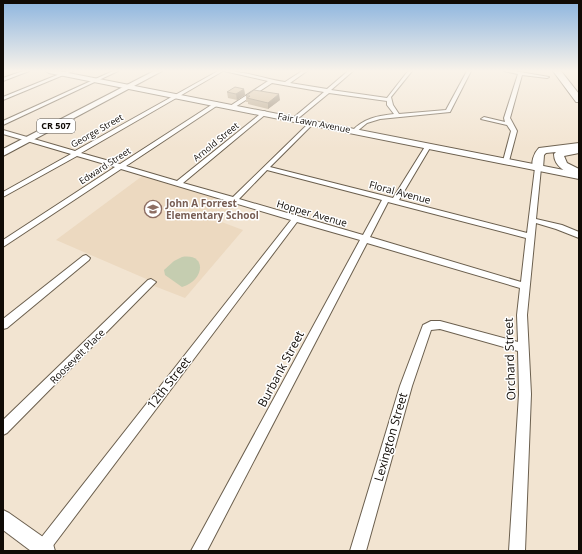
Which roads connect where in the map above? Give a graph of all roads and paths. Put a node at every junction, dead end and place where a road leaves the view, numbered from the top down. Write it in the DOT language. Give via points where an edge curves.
graph roads {
  1 [pos="60,97"];
  2 [pos="111,97"];
  3 [pos="176,97"];
  4 [pos="181,97"];
  5 [pos="247,97"];
  6 [pos="321,97"];
  7 [pos="361,97"];
  8 [pos="390,97"];
  9 [pos="455,97"];
  10 [pos="513,97"];
  11 [pos="389,100"];
  12 [pos="216,104"];
  13 [pos="232,107"];
  14 [pos="264,113"];
  15 [pos="397,115"];
  16 [pos="295,119"];
  17 [pos="484,119"];
  18 [pos="3,123"];
  19 [pos="311,123"];
  20 [pos="509,124"];
  21 [pos="355,131"];
  22 [pos="3,132"];
  23 [pos="29,140"];
  24 [pos="428,146"];
  25 [pos="579,146"];
  26 [pos="579,151"];
  27 [pos="3,153"];
  28 [pos="76,154"];
  29 [pos="506,161"];
  30 [pos="121,167"];
  31 [pos="266,168"];
  32 [pos="538,168"];
  33 [pos="579,173"];
  34 [pos="579,176"];
  35 [pos="178,184"];
  36 [pos="3,195"];
  37 [pos="234,200"];
  38 [pos="390,200"];
  39 [pos="296,218"];
  40 [pos="532,220"];
  41 [pos="579,235"];
  42 [pos="530,236"];
  43 [pos="365,239"];
  44 [pos="3,244"];
  45 [pos="86,258"];
  46 [pos="151,282"];
  47 [pos="524,286"];
  48 [pos="3,325"];
  49 [pos="522,348"];
  50 [pos="3,429"];
  51 [pos="3,519"];
  52 [pos="38,548"];
  53 [pos="199,551"];
  54 [pos="358,551"];
  55 [pos="517,551"];
  1 -- 18 [label="street"];
  2 -- 23 [label="main road, CR 507"];
  3 -- 28 [label="street, George Street"];
  4 -- 12 [label="main road, Fair Lawn Avenue"];
  5 -- 13 [label="street"];
  6 -- 16 [label="street"];
  7 -- 11 [label="street"];
  8 -- 11 [label="street"];
  9 -- 15 [label="street" via="446,112"];
  10 -- 20 [label="street" via="507,118"];
  11 -- 15 [label="street"];
  12 -- 13 [label="main road, Fair Lawn Avenue"];
  12 -- 30 [label="street, Edward Street"];
  13 -- 14 [label="main road, Fair Lawn Avenue"];
  14 -- 16 [label="main road, Fair Lawn Avenue"];
  14 -- 35 [label="street, Arnold Street"];
  15 -- 21 [label="street" via="374,118"];
  16 -- 19 [label="main road, Fair Lawn Avenue"];
  17 -- 20 [label="street"];
  19 -- 21 [label="main road, Fair Lawn Avenue"];
  19 -- 31 [label="street"];
  20 -- 29 [label="street" via="514,131"];
  21 -- 24 [label="main road, Fair Lawn Avenue"];
  22 -- 23 [label="street, Hopper Avenue"];
  23 -- 27 [label="main road, CR 507"];
  23 -- 28 [label="street, Hopper Avenue"];
  24 -- 29 [label="main road, Fair Lawn Avenue"];
  24 -- 38 [label="street, Burbank Street"];
  25 -- 32 [label="highway" via="543,150 539,154"];
  26 -- 33 [label="highway" via="566,152 558,156 563,165"];
  28 -- 30 [label="street, Hopper Avenue"];
  28 -- 36 [label="street, George Street"];
  29 -- 32 [label="main road, Fair Lawn Avenue"];
  30 -- 35 [label="street, Hopper Avenue"];
  30 -- 44 [label="street, Edward Street"];
  31 -- 37 [label="street"];
  31 -- 38 [label="street, Floral Avenue"];
  32 -- 34 [label="main road, Fair Lawn Avenue"];
  32 -- 40 [label="street, Orchard Street"];
  35 -- 37 [label="street, Hopper Avenue"];
  37 -- 39 [label="street, Hopper Avenue"];
  38 -- 42 [label="street, Floral Avenue"];
  38 -- 43 [label="street, Burbank Street"];
  39 -- 43 [label="street, Hopper Avenue"];
  39 -- 52 [label="street, 12th Street"];
  40 -- 41 [label="street"];
  40 -- 42 [label="street, Orchard Street"];
  42 -- 47 [label="street, Orchard Street"];
  43 -- 47 [label="street, Hopper Avenue"];
  43 -- 53 [label="street, Burbank Street"];
  45 -- 48 [label="street"];
  46 -- 50 [label="street, Roosevelt Place"];
  47 -- 49 [label="street, Orchard Street"];
  49 -- 54 [label="street, Lexington Street" via="440,325 431,325 425,331 406,386"];
  49 -- 55 [label="street, Orchard Street" via="525,394"];
  51 -- 52 [label="street"];
}
